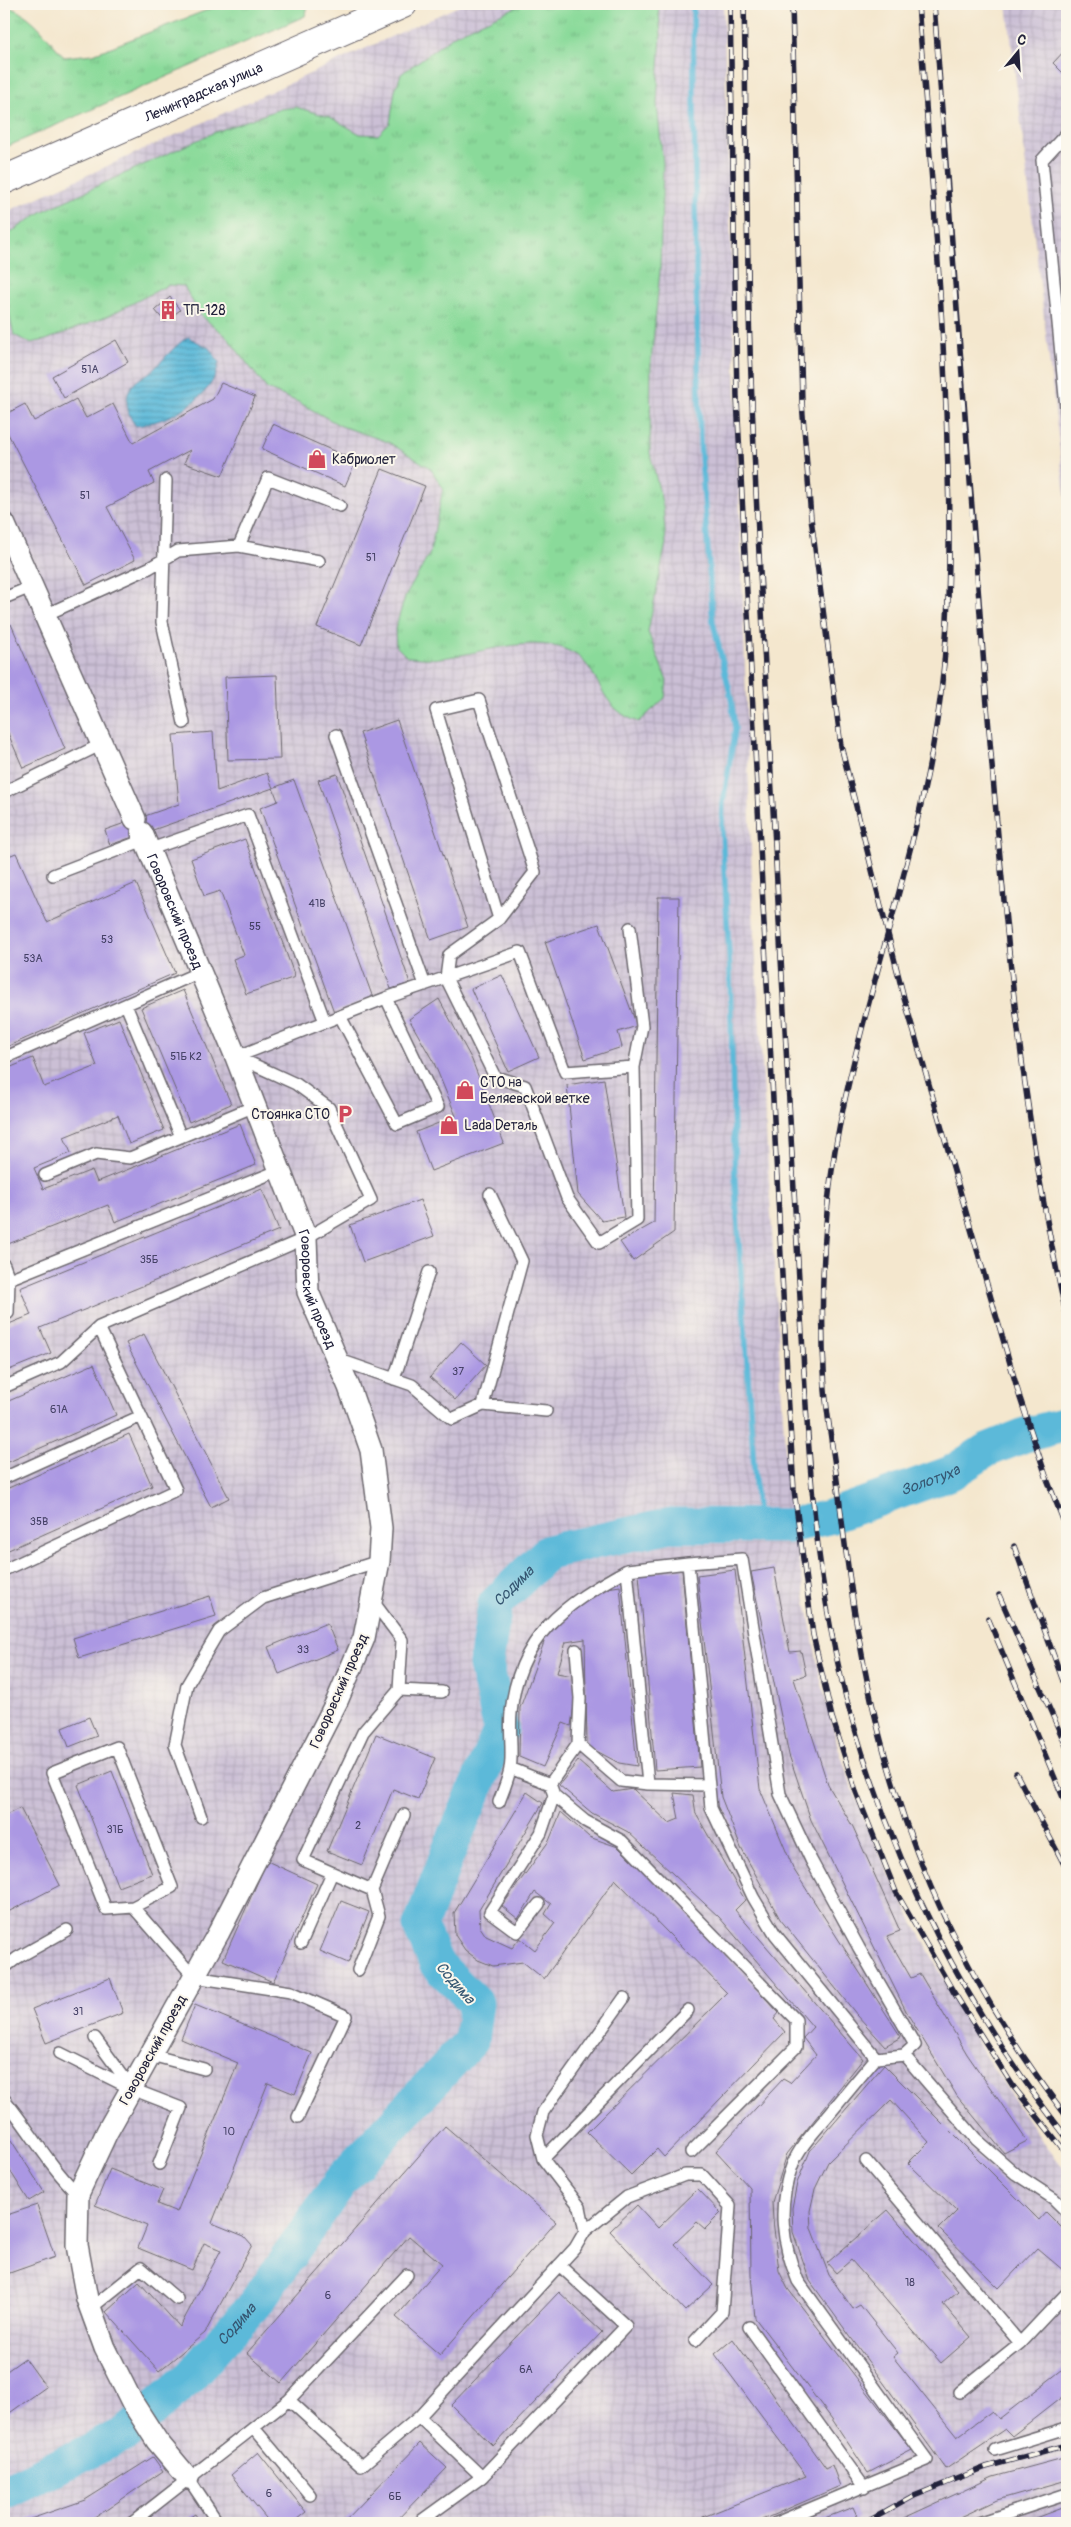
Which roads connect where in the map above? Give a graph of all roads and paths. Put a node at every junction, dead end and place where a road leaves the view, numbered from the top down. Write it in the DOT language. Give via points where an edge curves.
graph roads {
  1 [pos="403,4"];
  2 [pos="1067,133"];
  3 [pos="4,180"];
  4 [pos="1063,336"];
  5 [pos="1067,418"];
  6 [pos="166,480"];
  7 [pos="340,506"];
  8 [pos="4,523"];
  9 [pos="239,546"];
  10 [pos="162,560"];
  11 [pos="319,561"];
  12 [pos="31,587"];
  13 [pos="4,598"];
  14 [pos="45,614"];
  15 [pos="184,723"];
  16 [pos="336,735"];
  17 [pos="102,744"];
  18 [pos="4,792"];
  19 [pos="142,836"];
  20 [pos="53,875"];
  21 [pos="499,919"];
  22 [pos="630,928"];
  23 [pos="200,972"];
  24 [pos="446,978"];
  25 [pos="425,985"];
  26 [pos="386,998"];
  27 [pos="126,1005"];
  28 [pos="340,1016"];
  29 [pos="325,1022"];
  30 [pos="236,1057"];
  31 [pos="4,1058"];
  32 [pos="634,1067"];
  33 [pos="255,1106"];
  34 [pos="181,1136"];
  35 [pos="280,1170"];
  36 [pos="45,1175"];
  37 [pos="490,1194"];
  38 [pos="306,1238"];
  39 [pos="4,1265"];
  40 [pos="429,1272"];
  41 [pos="9,1279"];
  42 [pos="4,1315"];
  43 [pos="99,1327"];
  44 [pos="337,1358"];
  45 [pos="394,1379"];
  46 [pos="4,1387"];
  47 [pos="483,1405"];
  48 [pos="546,1410"];
  49 [pos="141,1416"];
  50 [pos="4,1478"];
  51 [pos="379,1561"];
  52 [pos="688,1563"];
  53 [pos="4,1570"];
  54 [pos="627,1570"];
  55 [pos="372,1600"];
  56 [pos="576,1650"];
  57 [pos="399,1690"];
  58 [pos="442,1692"];
  59 [pos="578,1744"];
  60 [pos="510,1768"];
  61 [pos="648,1784"];
  62 [pos="708,1785"];
  63 [pos="552,1790"];
  64 [pos="499,1802"];
  65 [pos="404,1815"];
  66 [pos="201,1817"];
  67 [pos="332,1873"];
  68 [pos="372,1890"];
  69 [pos="539,1904"];
  70 [pos="133,1907"];
  71 [pos="67,1930"];
  72 [pos="302,1943"];
  73 [pos="4,1968"];
  74 [pos="358,1970"];
  75 [pos="194,1977"];
  76 [pos="624,1998"];
  77 [pos="688,2010"];
  78 [pos="95,2038"];
  79 [pos="60,2053"];
  80 [pos="151,2055"];
  81 [pos="904,2055"];
  82 [pos="876,2058"];
  83 [pos="204,2069"];
  84 [pos="132,2089"];
  85 [pos="4,2099"];
  86 [pos="298,2117"];
  87 [pos="691,2152"];
  88 [pos="543,2159"];
  89 [pos="866,2161"];
  90 [pos="159,2164"];
  91 [pos="78,2194"];
  92 [pos="1067,2212"];
  93 [pos="586,2231"];
  94 [pos="559,2265"];
  95 [pos="406,2275"];
  96 [pos="1067,2292"];
  97 [pos="178,2299"];
  98 [pos="90,2308"];
  99 [pos="749,2327"];
  100 [pos="695,2341"];
  101 [pos="1020,2343"];
  102 [pos="959,2392"];
  103 [pos="289,2400"];
  104 [pos="419,2416"];
  105 [pos="254,2428"];
  106 [pos="1067,2428"];
  107 [pos="994,2450"];
  108 [pos="482,2477"];
  109 [pos="188,2478"];
  110 [pos="864,2487"];
  111 [pos="1067,2494"];
  112 [pos="310,2495"];
  113 [pos="421,2521"];
  114 [pos="132,2523"];
  115 [pos="218,2523"];
  116 [pos="776,2523"];
  117 [pos="979,2523"];
  1 -- 3 [label="main road, Ленинградская улица"];
  2 -- 4 [label="lane" via="1042,160"];
  4 -- 5 [label="lane"];
  6 -- 10 [label="lane"];
  7 -- 9 [label="lane" via="268,478"];
  8 -- 12 [label="street, Говоровский проезд"];
  9 -- 10 [label="lane" via="178,551"];
  9 -- 11 [label="lane"];
  10 -- 14 [label="lane"];
  10 -- 15 [label="lane" via="162,622"];
  12 -- 13 [label="lane"];
  12 -- 14 [label="street, Говоровский проезд"];
  14 -- 17 [label="street, Говоровский проезд"];
  16 -- 25 [label="lane"];
  17 -- 18 [label="lane"];
  17 -- 19 [label="street, Говоровский проезд"];
  19 -- 20 [label="lane"];
  19 -- 23 [label="street, Говоровский проезд"];
  19 -- 29 [label="lane" via="248,815"];
  21 -- 21 [label="lane" via="436,710 479,700 535,872"];
  21 -- 24 [label="lane" via="449,955"];
  22 -- 32 [label="lane" via="642,1026"];
  23 -- 27 [label="lane"];
  23 -- 30 [label="street, Говоровский проезд"];
  24 -- 25 [label="lane"];
  24 -- 32 [label="lane" via="520,952 565,1072"];
  24 -- 32 [label="lane" via="495,1077 525,1086 567,1198 600,1243 637,1220"];
  25 -- 26 [label="lane"];
  26 -- 28 [label="lane"];
  26 -- 28 [label="lane" via="438,1107 397,1124"];
  27 -- 31 [label="lane"];
  27 -- 34 [label="lane"];
  28 -- 29 [label="lane"];
  29 -- 30 [label="lane"];
  30 -- 33 [label="street, Говоровский проезд"];
  30 -- 38 [label="lane" via="296,1084 329,1108 371,1200"];
  33 -- 34 [label="lane"];
  33 -- 35 [label="street, Говоровский проезд"];
  34 -- 36 [label="lane" via="130,1158 96,1154"];
  35 -- 38 [label="street, Говоровский проезд"];
  35 -- 41 [label="lane"];
  37 -- 47 [label="lane" via="522,1261"];
  38 -- 43 [label="lane"];
  38 -- 44 [label="street, Говоровский проезд" via="308,1292"];
  39 -- 41 [label="lane"];
  40 -- 45 [label="lane"];
  41 -- 42 [label="lane" via="8,1313"];
  43 -- 46 [label="lane" via="61,1362"];
  43 -- 49 [label="lane"];
  44 -- 45 [label="lane"];
  44 -- 51 [label="street, Говоровский проезд" via="371,1450 381,1528"];
  45 -- 47 [label="lane" via="412,1385 452,1419"];
  47 -- 48 [label="lane"];
  49 -- 50 [label="lane"];
  49 -- 53 [label="lane" via="176,1490"];
  51 -- 55 [label="street, Говоровский проезд"];
  51 -- 66 [label="lane" via="263,1598 220,1631 187,1684 175,1745"];
  52 -- 54 [label="lane"];
  52 -- 62 [label="lane"];
  52 -- 81 [label="lane" via="742,1559 780,1794 841,1916 915,2045"];
  54 -- 60 [label="lane" via="563,1610 548,1624 526,1658 513,1695"];
  54 -- 61 [label="lane"];
  55 -- 57 [label="lane" via="402,1640"];
  55 -- 75 [label="street, Говоровский проезд" via="364,1638 337,1701"];
  56 -- 59 [label="lane" via="580,1698"];
  57 -- 58 [label="lane"];
  57 -- 67 [label="lane" via="363,1732 303,1860"];
  59 -- 61 [label="lane" via="621,1781"];
  59 -- 63 [label="lane"];
  60 -- 63 [label="lane"];
  60 -- 64 [label="lane"];
  61 -- 62 [label="lane"];
  62 -- 82 [label="lane" via="710,1808 753,1897 775,1934"];
  63 -- 69 [label="lane" via="541,1834 490,1912 516,1932"];
  63 -- 87 [label="lane" via="585,1821 622,1841 796,2020 796,2047"];
  65 -- 68 [label="lane"];
  67 -- 68 [label="lane"];
  67 -- 72 [label="lane"];
  68 -- 74 [label="lane" via="379,1916"];
  70 -- 70 [label="lane" via="172,1887 117,1746 52,1773 106,1909"];
  70 -- 75 [label="lane"];
  71 -- 73 [label="lane"];
  75 -- 80 [label="street, Говоровский проезд"];
  75 -- 86 [label="lane" via="291,1992 346,2016"];
  76 -- 88 [label="lane" via="542,2112 537,2135"];
  77 -- 88 [label="lane"];
  78 -- 84 [label="lane"];
  79 -- 84 [label="lane"];
  80 -- 83 [label="lane"];
  80 -- 84 [label="street, Говоровский проезд"];
  81 -- 82 [label="lane"];
  81 -- 92 [label="lane" via="976,2139"];
  82 -- 110 [label="lane" via="806,2141 792,2164 782,2225 787,2255 798,2281 927,2460"];
  84 -- 90 [label="lane" via="182,2108"];
  84 -- 91 [label="street, Говоровский проезд" via="107,2132"];
  85 -- 91 [label="lane" via="62,2178"];
  88 -- 93 [label="lane" via="580,2207"];
  89 -- 101 [label="lane"];
  91 -- 98 [label="street, Говоровский проезд" via="77,2245"];
  93 -- 94 [label="lane"];
  93 -- 100 [label="lane" via="627,2197 685,2175 702,2175 730,2206 722,2312"];
  94 -- 104 [label="lane"];
  94 -- 108 [label="lane" via="626,2326"];
  95 -- 103 [label="lane"];
  96 -- 101 [label="lane"];
  97 -- 98 [label="lane" via="141,2268"];
  98 -- 109 [label="street, Говоровский проезд" via="105,2348 132,2402 157,2441"];
  99 -- 110 [label="lane"];
  101 -- 102 [label="lane"];
  103 -- 104 [label="lane" via="361,2466"];
  103 -- 105 [label="lane"];
  104 -- 108 [label="lane"];
  105 -- 109 [label="lane"];
  105 -- 112 [label="lane"];
  106 -- 107 [label="lane"];
  108 -- 113 [label="lane"];
  109 -- 114 [label="lane"];
  109 -- 115 [label="lane"];
  110 -- 116 [label="lane"];
  111 -- 117 [label="lane"];
}
